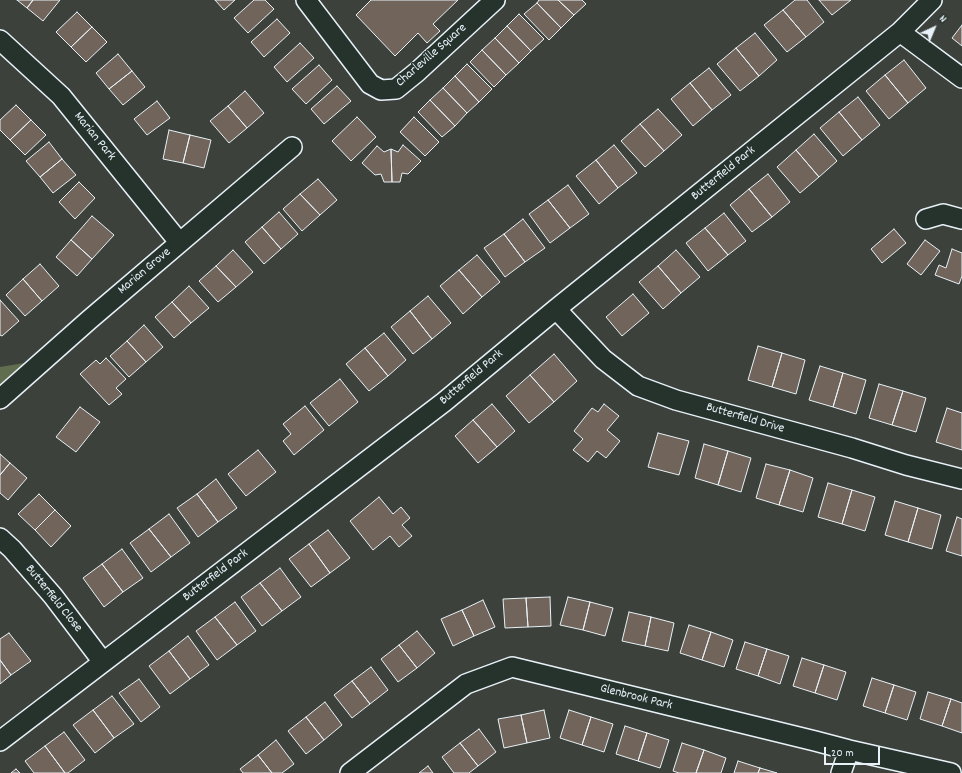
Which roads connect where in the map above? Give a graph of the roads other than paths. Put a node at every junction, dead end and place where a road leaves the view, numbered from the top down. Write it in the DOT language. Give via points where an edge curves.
graph roads {
  1 [pos="306,0"];
  2 [pos="495,0"];
  3 [pos="932,0"];
  4 [pos="900,32"];
  5 [pos="0,40"];
  6 [pos="962,78"];
  7 [pos="292,146"];
  8 [pos="926,219"];
  9 [pos="962,219"];
  10 [pos="179,242"];
  11 [pos="556,309"];
  12 [pos="0,398"];
  13 [pos="962,479"];
  14 [pos="0,538"];
  15 [pos="103,662"];
  16 [pos="0,741"];
  17 [pos="849,750"];
  18 [pos="350,773"];
  19 [pos="841,773"];
  20 [pos="951,773"];
  1 -- 2 [label="street, Charleville Square" via="370,84 381,90 396,89"];
  3 -- 4 [label="street, Butterfield Park"];
  4 -- 6 [label="street"];
  4 -- 11 [label="street, Butterfield Park"];
  5 -- 10 [label="street, Marian Park" via="61,96"];
  7 -- 10 [label="street, Marian Grove"];
  8 -- 9 [label="street" via="942,214"];
  10 -- 12 [label="street, Marian Grove"];
  11 -- 13 [label="street, Butterfield Drive" via="603,358 638,386 676,400 852,448 906,466"];
  11 -- 15 [label="street, Butterfield Park" via="444,402"];
  14 -- 15 [label="street, Butterfield Close" via="53,596"];
  15 -- 16 [label="street, Butterfield Park"];
  17 -- 18 [label="street, Glenbrook Park" via="512,667 466,684"];
  17 -- 19 [label="street"];
  17 -- 20 [label="street, Glenbrook Park"];
}
